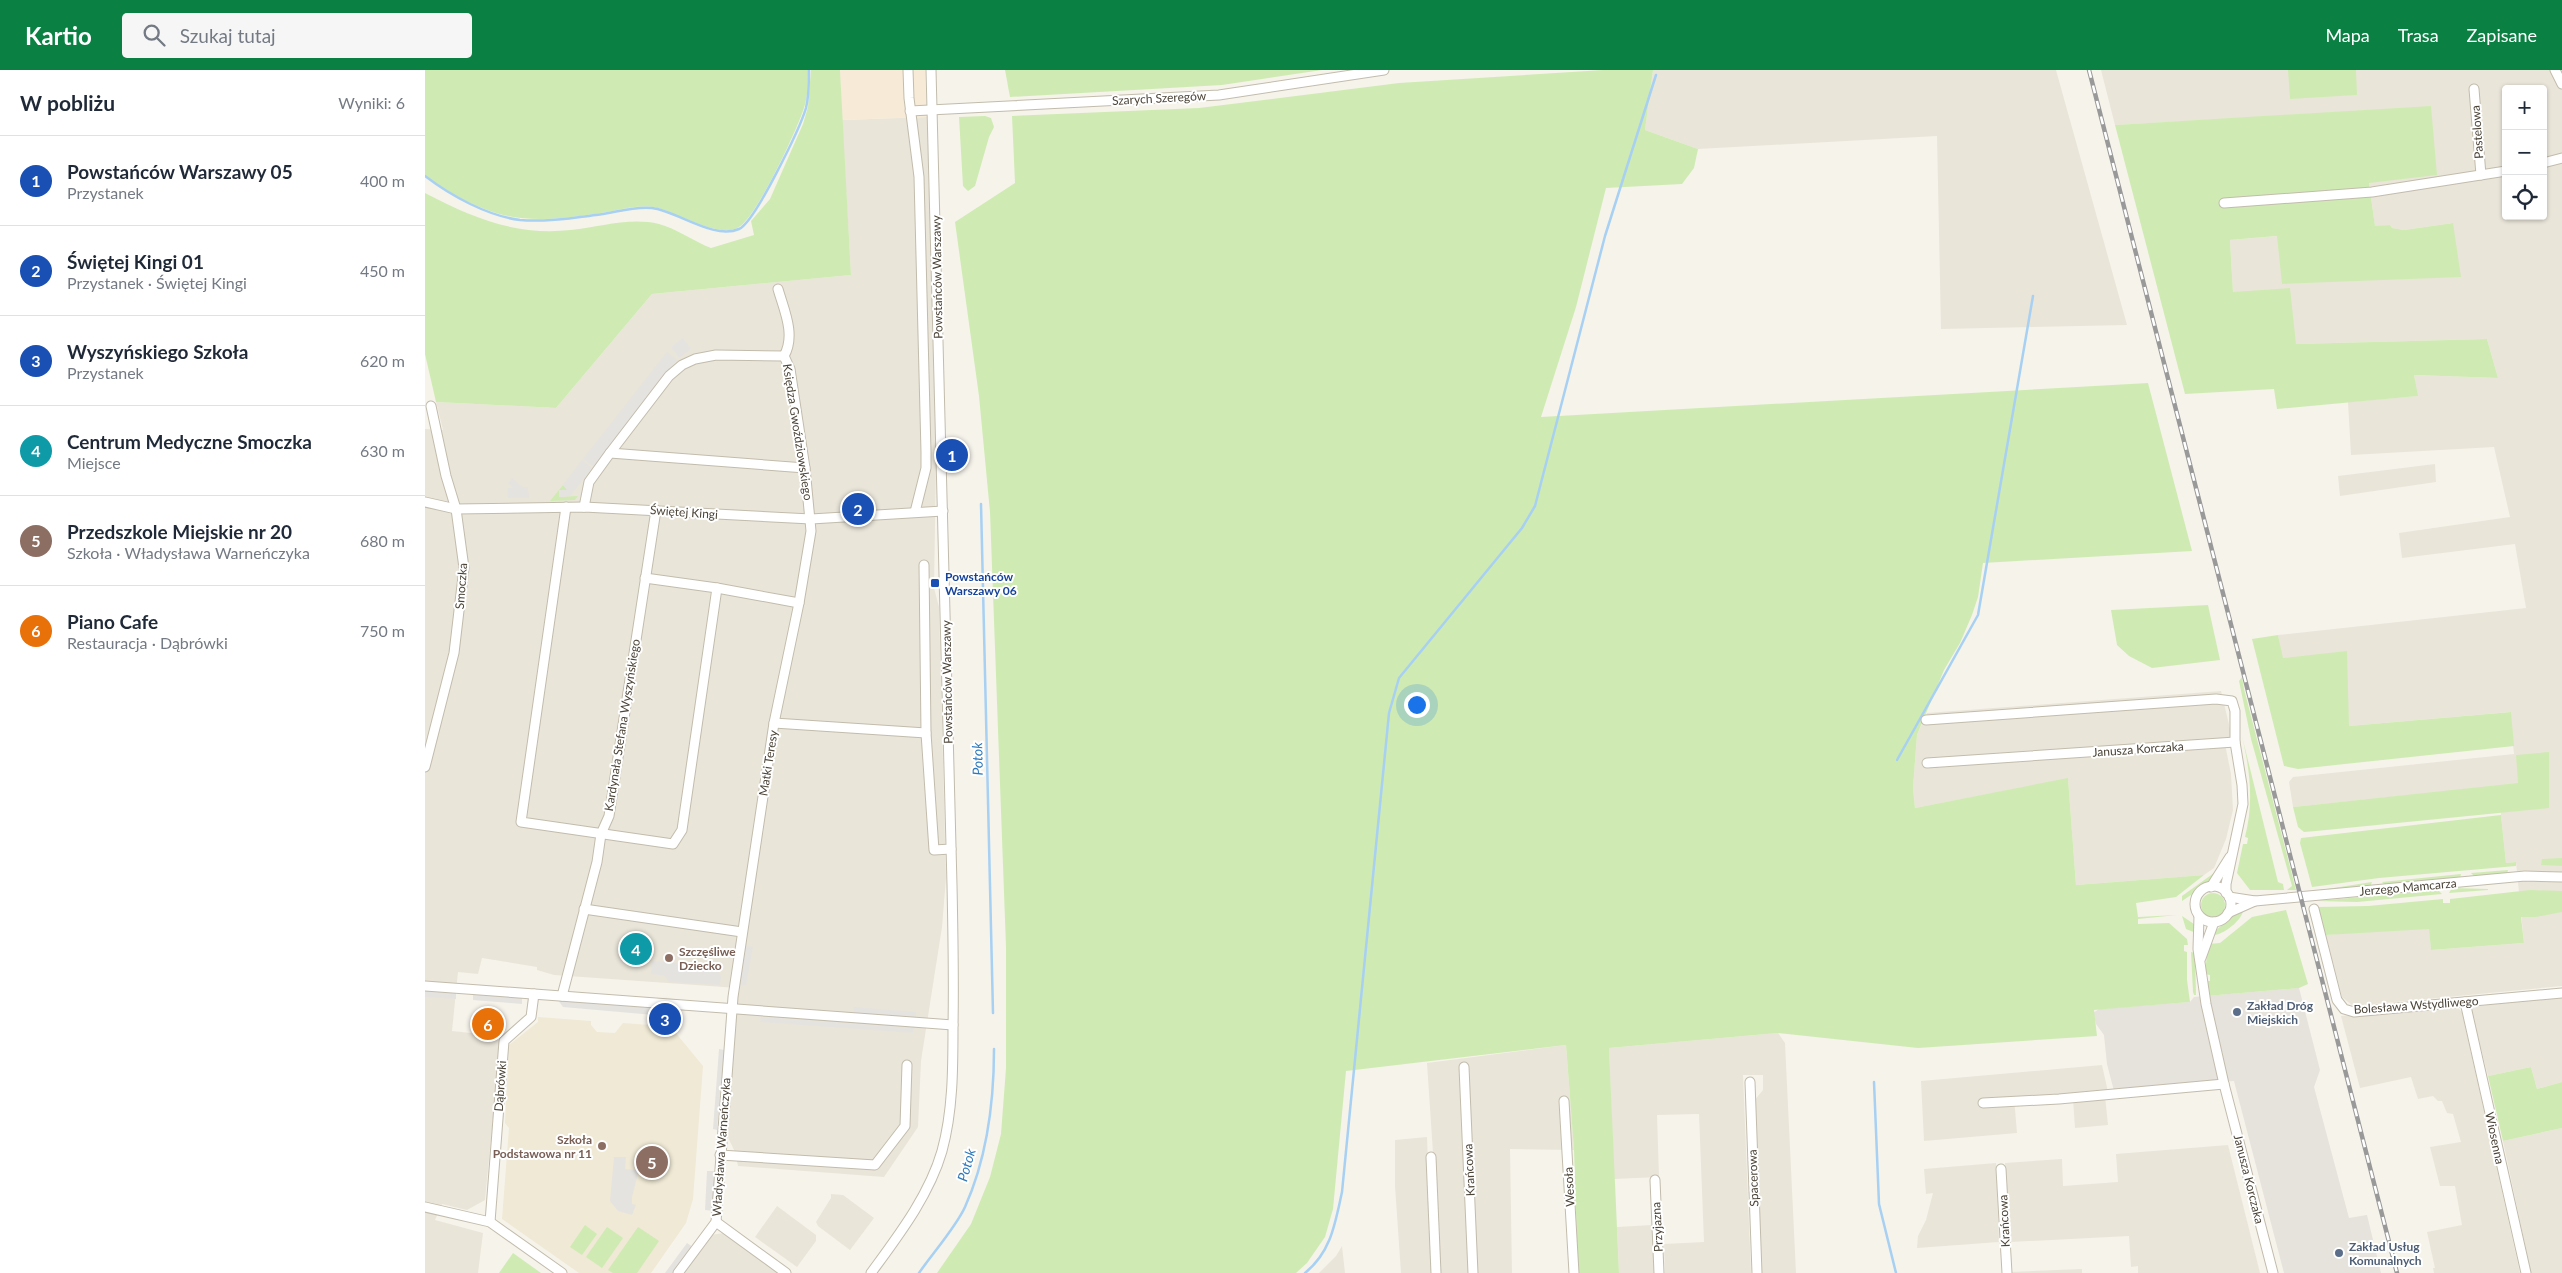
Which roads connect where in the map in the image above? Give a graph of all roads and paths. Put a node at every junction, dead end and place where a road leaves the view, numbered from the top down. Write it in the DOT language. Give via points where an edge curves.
graph roads {
  1 [pos="908,70"];
  2 [pos="931,70"];
  3 [pos="1384,70"];
  4 [pos="2555,70"];
  5 [pos="2562,84"];
  6 [pos="2474,89"];
  7 [pos="932,109"];
  8 [pos="910,111"];
  9 [pos="2562,158"];
  10 [pos="2547,162"];
  11 [pos="2502,172"];
  12 [pos="2481,175"];
  13 [pos="2224,203"];
  14 [pos="778,289"];
  15 [pos="784,356"];
  16 [pos="431,406"];
  17 [pos="610,452"];
  18 [pos="805,468"];
  19 [pos="425,502"];
  20 [pos="566,506"];
  21 [pos="585,507"];
  22 [pos="456,509"];
  23 [pos="656,510"];
  24 [pos="943,511"];
  25 [pos="915,512"];
  26 [pos="811,518"];
  27 [pos="924,565"];
  28 [pos="645,578"];
  29 [pos="717,588"];
  30 [pos="799,603"];
  31 [pos="1926,720"];
  32 [pos="774,723"];
  33 [pos="926,733"];
  34 [pos="2235,742"];
  35 [pos="1927,763"];
  36 [pos="425,767"];
  37 [pos="601,834"];
  38 [pos="951,849"];
  39 [pos="2231,855"];
  40 [pos="2562,877"];
  41 [pos="2211,887"];
  42 [pos="2228,895"];
  43 [pos="2255,901"];
  44 [pos="584,909"];
  45 [pos="2314,909"];
  46 [pos="2228,913"];
  47 [pos="2199,916"];
  48 [pos="2215,922"];
  49 [pos="742,932"];
  50 [pos="2200,963"];
  51 [pos="425,986"];
  52 [pos="2562,993"];
  53 [pos="534,994"];
  54 [pos="562,996"];
  55 [pos="2465,1002"];
  56 [pos="731,1008"];
  57 [pos="953,1024"];
  58 [pos="907,1066"];
  59 [pos="1464,1067"];
  60 [pos="1750,1082"];
  61 [pos="2224,1084"];
  62 [pos="1564,1101"];
  63 [pos="1983,1103"];
  64 [pos="720,1155"];
  65 [pos="1431,1157"];
  66 [pos="2001,1169"];
  67 [pos="1655,1180"];
  68 [pos="425,1207"];
  69 [pos="490,1222"];
  70 [pos="716,1222"];
  71 [pos="562,1273"];
  72 [pos="678,1273"];
  73 [pos="786,1273"];
  74 [pos="871,1273"];
  75 [pos="1436,1273"];
  76 [pos="1473,1273"];
  77 [pos="1574,1273"];
  78 [pos="1659,1273"];
  79 [pos="1757,1273"];
  80 [pos="2007,1273"];
  81 [pos="2273,1273"];
  82 [pos="2525,1273"];
  1 -- 8 [label="street"];
  2 -- 7 [label="street, Powstańców Warszawy"];
  3 -- 7 [label="street, Szarych Szeregów" via="1219,95"];
  4 -- 5 [label="street"];
  6 -- 12 [label="street, Pastelowa"];
  7 -- 8 [label="street, Szarych Szeregów"];
  7 -- 24 [label="street, Powstańców Warszawy"];
  8 -- 25 [label="street" via="919,177 926,452 926,468"];
  9 -- 10 [label="street"];
  11 -- 12 [label="street"];
  12 -- 13 [label="street" via="2372,192"];
  14 -- 15 [label="street, Księdza Gwoździowskiego" via="790,337"];
  15 -- 17 [label="street" via="705,356 682,365 669,376"];
  15 -- 18 [label="street, Księdza Gwoździowskiego" via="790,369"];
  16 -- 22 [label="street, Smoczka"];
  17 -- 18 [label="street"];
  17 -- 21 [label="street" via="589,482"];
  18 -- 26 [label="street, Księdza Gwoździowskiego"];
  19 -- 22 [label="street, Świętej Kingi"];
  20 -- 21 [label="street, Świętej Kingi"];
  20 -- 22 [label="street, Świętej Kingi"];
  20 -- 37 [label="street" via="521,822"];
  21 -- 23 [label="street, Świętej Kingi"];
  22 -- 36 [label="street, Smoczka" via="464,568 455,653"];
  23 -- 26 [label="street, Świętej Kingi"];
  23 -- 28 [label="street, Kardynała Stefana Wyszyńskiego"];
  24 -- 25 [label="street, Świętej Kingi"];
  24 -- 38 [label="street, Powstańców Warszawy"];
  25 -- 26 [label="street, Świętej Kingi"];
  26 -- 30 [label="street, Matki Teresy"];
  27 -- 33 [label="street"];
  28 -- 29 [label="street"];
  28 -- 37 [label="street, Kardynała Stefana Wyszyńskiego" via="609,816"];
  29 -- 30 [label="street"];
  29 -- 37 [label="street" via="682,830 673,844"];
  30 -- 32 [label="street, Matki Teresy"];
  31 -- 34 [label="street" via="2216,699 2232,701"];
  32 -- 33 [label="street"];
  32 -- 49 [label="street, Matki Teresy"];
  33 -- 38 [label="street" via="934,850"];
  34 -- 35 [label="street, Janusza Korczaka"];
  34 -- 39 [label="street" via="2243,804"];
  37 -- 44 [label="street, Kardynała Stefana Wyszyńskiego"];
  38 -- 57 [label="street, Powstańców Warszawy"];
  39 -- 41 [label="street"];
  39 -- 42 [label="street"];
  40 -- 43 [label="street, Jerzego Mamcarza" via="2525,876"];
  41 -- 42 [label="street" via="2219,888"];
  41 -- 47 [label="street" via="2203,889 2197,896 2195,908"];
  42 -- 43 [label="street, Jerzego Mamcarza"];
  42 -- 46 [label="street" via="2231,905"];
  43 -- 46 [label="street, Jerzego Mamcarza"];
  44 -- 49 [label="street"];
  44 -- 54 [label="street, Kardynała Stefana Wyszyńskiego"];
  45 -- 55 [label="street, Bolesława Wstydliwego" via="2337,1000 2344,1008 2355,1012"];
  46 -- 48 [label="street"];
  47 -- 48 [label="street"];
  47 -- 50 [label="street, Janusza Korczaka"];
  48 -- 50 [label="street, Janusza Korczaka"];
  49 -- 56 [label="street, Matki Teresy"];
  50 -- 61 [label="street, Janusza Korczaka"];
  51 -- 53 [label="street"];
  52 -- 55 [label="street, Bolesława Wstydliwego"];
  53 -- 54 [label="street"];
  53 -- 69 [label="street, Dąbrówki" via="531,1017 504,1041"];
  54 -- 56 [label="street"];
  55 -- 82 [label="street, Wiosenna"];
  56 -- 57 [label="street"];
  56 -- 64 [label="street, Władysława Warneńczyka"];
  57 -- 74 [label="street, Powstańców Warszawy" via="952,1090 942,1152 923,1194"];
  58 -- 64 [label="street" via="905,1126 875,1165"];
  59 -- 76 [label="street, Krańcowa"];
  60 -- 79 [label="street, Spacerowa"];
  61 -- 63 [label="street"];
  61 -- 81 [label="street, Janusza Korczaka"];
  62 -- 77 [label="street, Wesoła"];
  64 -- 70 [label="street, Władysława Warneńczyka"];
  65 -- 75 [label="street"];
  66 -- 80 [label="street, Krańcowa"];
  67 -- 78 [label="street, Przyjazna"];
  68 -- 69 [label="street"];
  69 -- 71 [label="street"];
  70 -- 72 [label="street, Władysława Warneńczyka"];
  70 -- 73 [label="street"];
}
